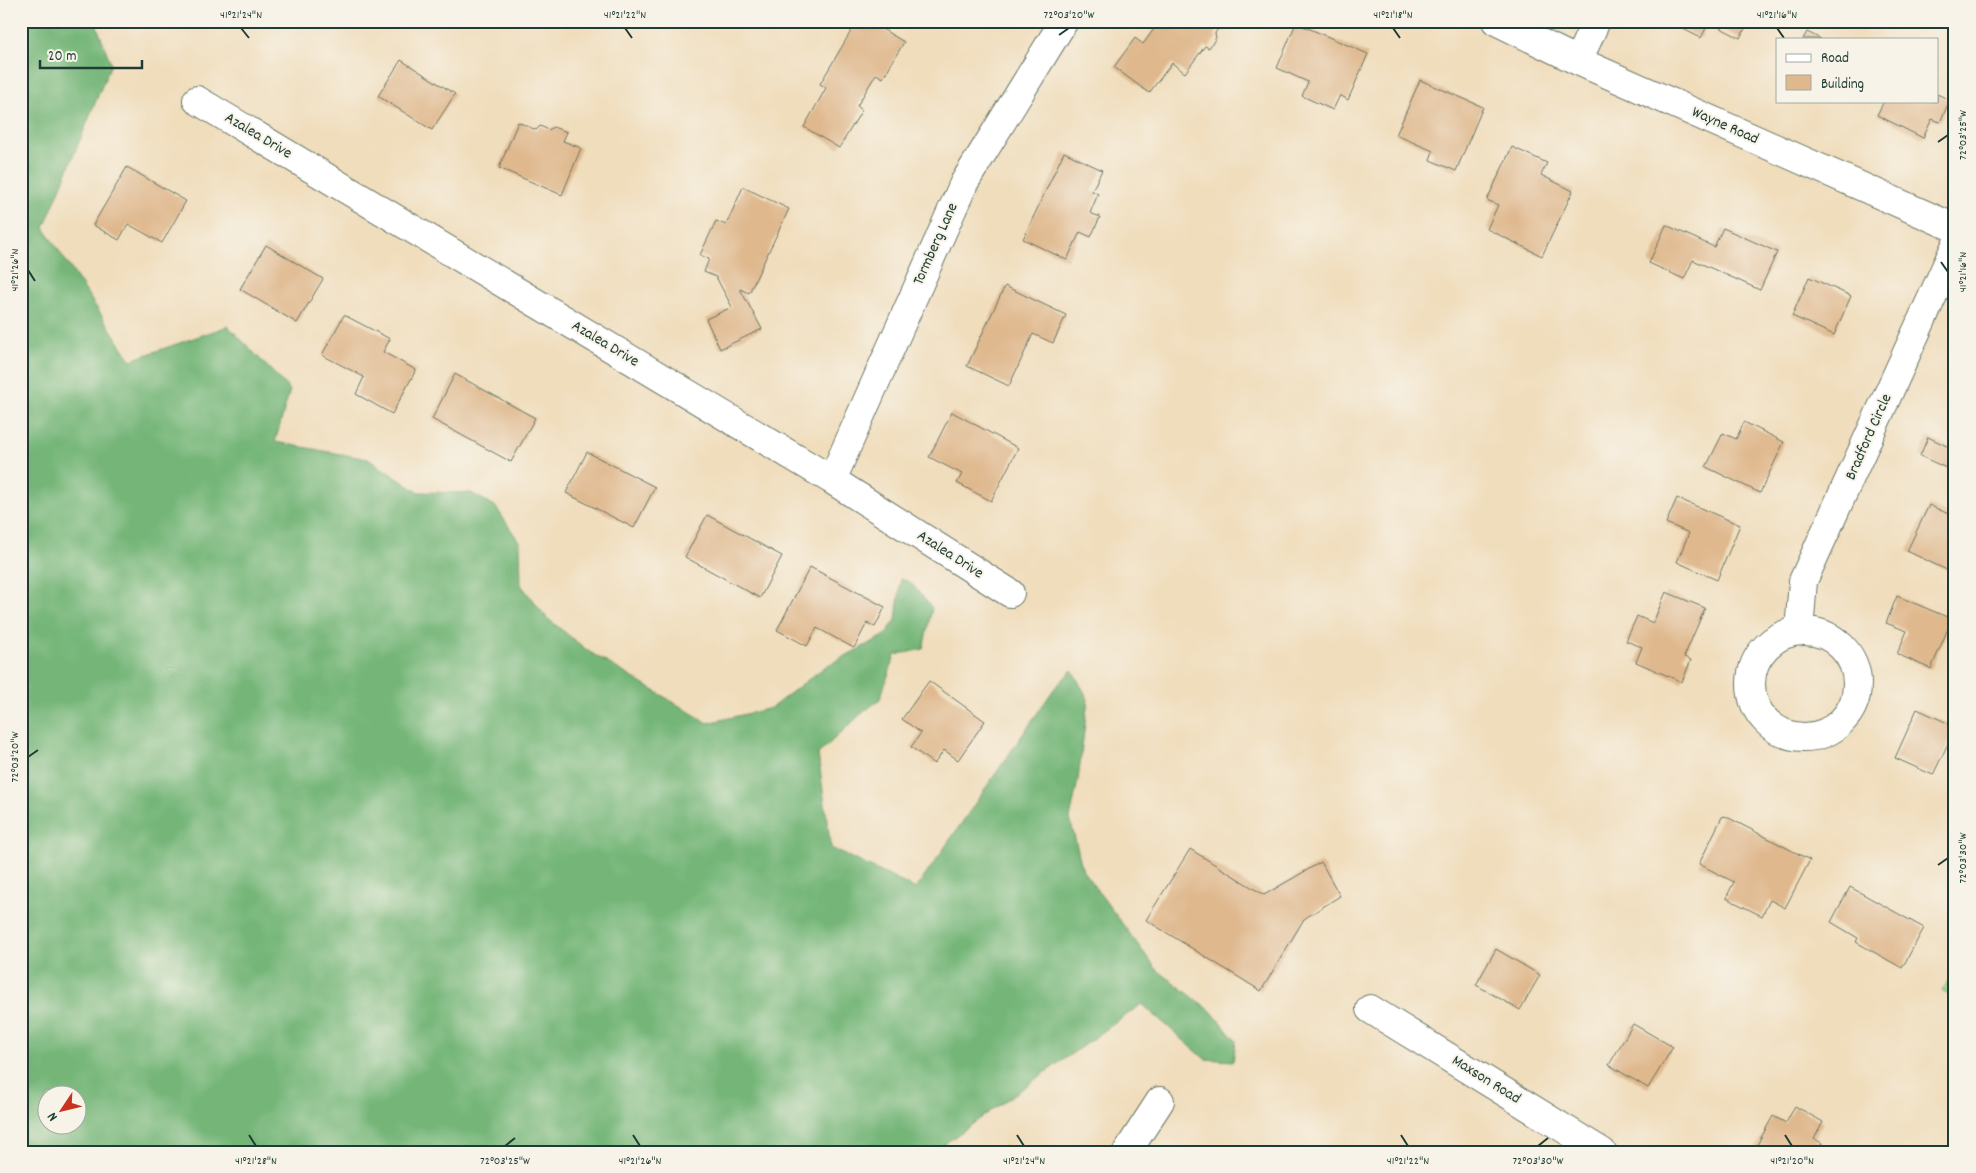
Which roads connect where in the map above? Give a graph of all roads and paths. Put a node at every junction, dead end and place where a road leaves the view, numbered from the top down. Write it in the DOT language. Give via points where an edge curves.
graph roads {
  1 [pos="1064,21"];
  2 [pos="1496,21"];
  3 [pos="1596,21"];
  4 [pos="1578,61"];
  5 [pos="197,100"];
  6 [pos="1955,228"];
  7 [pos="1955,247"];
  8 [pos="832,480"];
  9 [pos="1010,593"];
  10 [pos="1799,631"];
  11 [pos="1370,1009"];
  12 [pos="1160,1101"];
  13 [pos="1127,1152"];
  14 [pos="1602,1152"];
  1 -- 8 [label="street, Tormberg Lane" via="964,183"];
  2 -- 4 [label="street, Wayne Road"];
  3 -- 4 [label="street"];
  4 -- 6 [label="street, Wayne Road"];
  5 -- 8 [label="street, Azalea Drive"];
  7 -- 10 [label="street, Bradford Circle" via="1803,581"];
  8 -- 9 [label="street, Azalea Drive"];
  11 -- 14 [label="street, Maxson Road"];
  12 -- 13 [label="street"];
}
